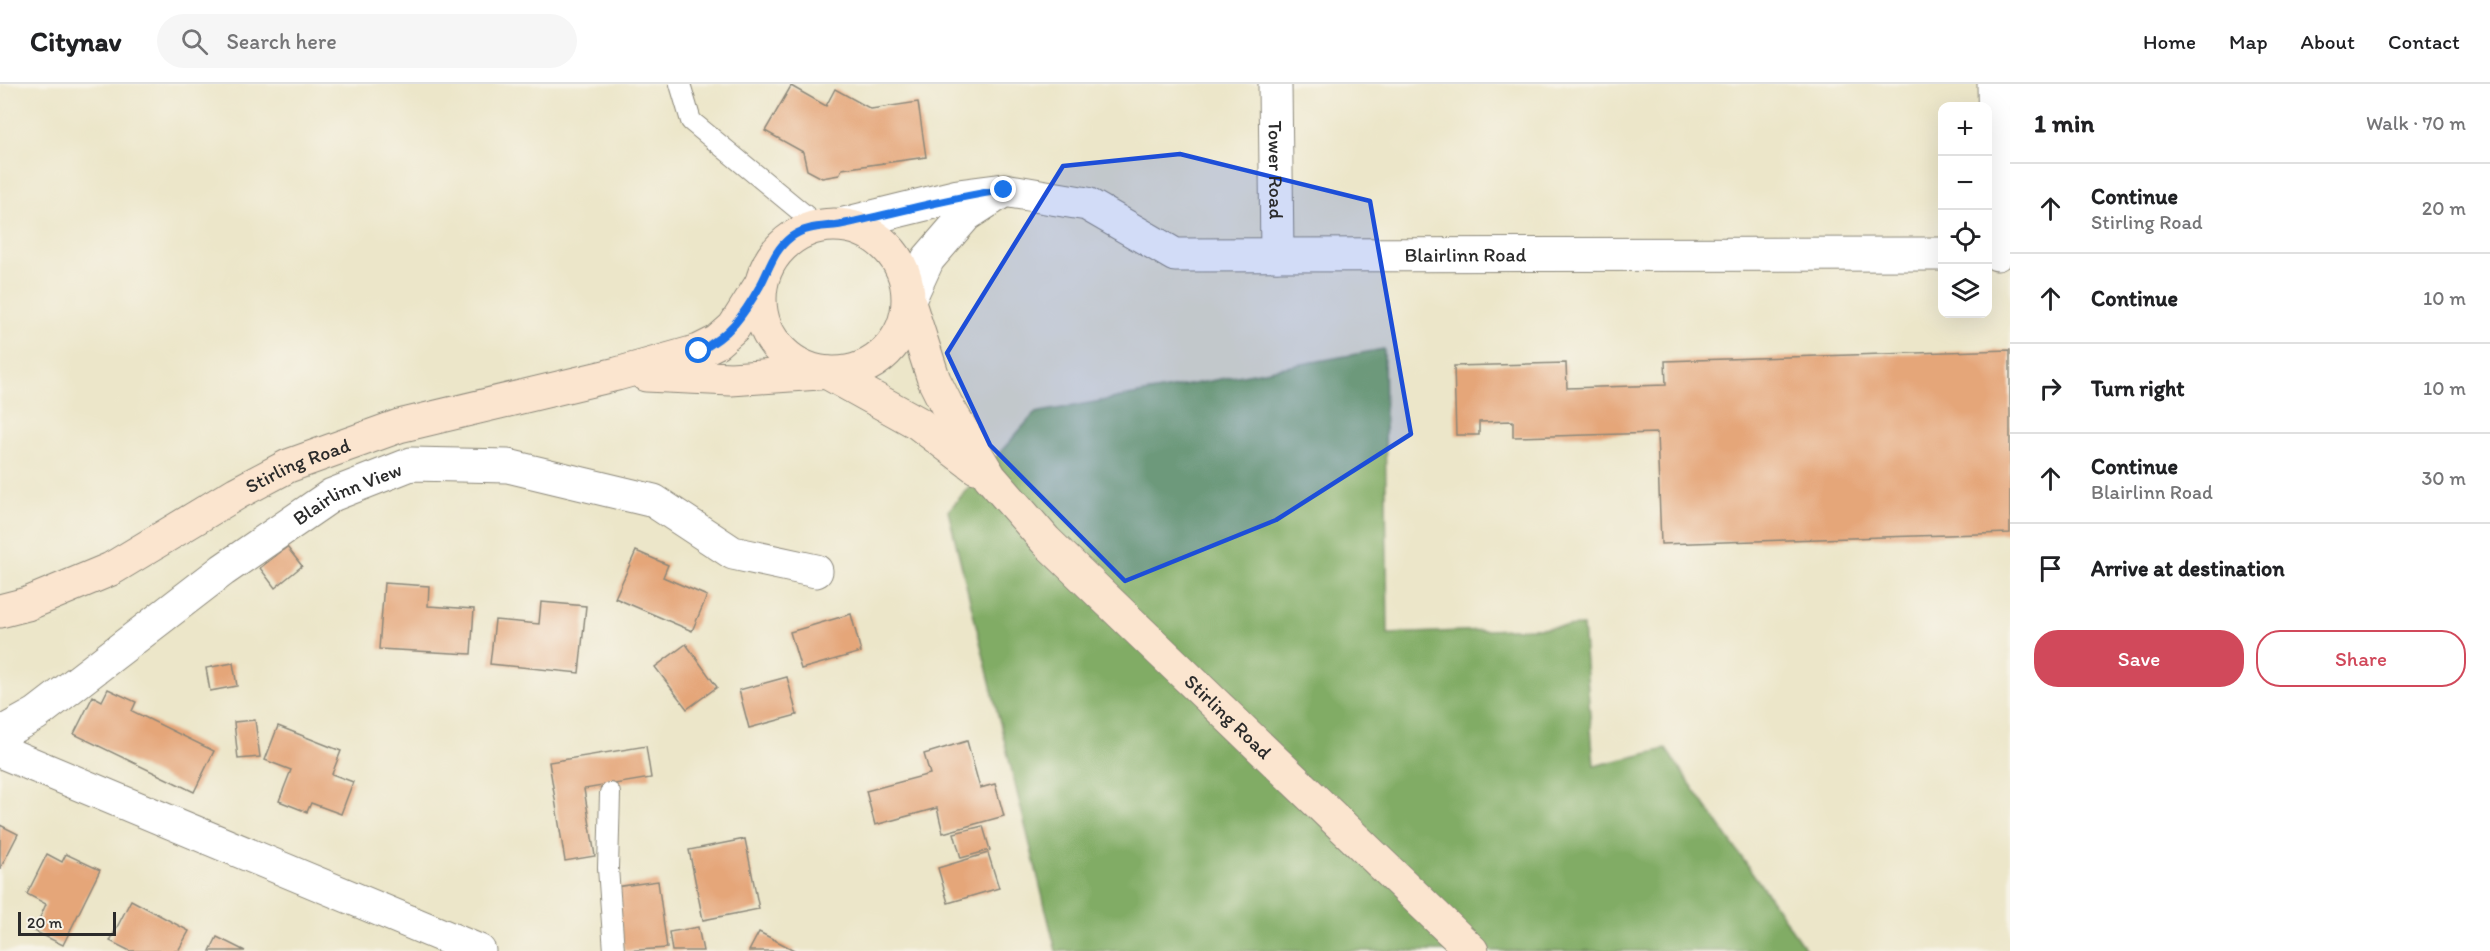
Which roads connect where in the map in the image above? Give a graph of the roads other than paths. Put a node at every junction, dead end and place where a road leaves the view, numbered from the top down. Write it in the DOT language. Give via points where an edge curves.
graph roads {
  1 [pos="680,84"];
  2 [pos="1275,84"];
  3 [pos="1994,84"];
  4 [pos="1004,190"];
  5 [pos="830,225"];
  6 [pos="1938,254"];
  7 [pos="1998,254"];
  8 [pos="1277,255"];
  9 [pos="760,285"];
  10 [pos="909,302"];
  11 [pos="826,373"];
  12 [pos="617,374"];
  13 [pos="990,477"];
  14 [pos="816,571"];
  15 [pos="0,611"];
  16 [pos="0,734"];
  17 [pos="0,751"];
  18 [pos="610,793"];
  19 [pos="479,951"];
  20 [pos="614,951"];
  21 [pos="1472,951"];
  1 -- 5 [label="lane" via="691,122"];
  2 -- 8 [label="street, Tower Road"];
  3 -- 7 [label="street"];
  4 -- 5 [label="street, Blairlinn Road" via="958,196"];
  4 -- 8 [label="street, Blairlinn Road" via="1087,204 1175,255"];
  4 -- 10 [label="street" via="966,215 927,259"];
  5 -- 9 [label="main road" via="792,237 771,259"];
  5 -- 10 [label="main road" via="872,234 893,252 906,278"];
  6 -- 8 [label="street, Blairlinn Road"];
  9 -- 11 [label="main road" via="761,312 772,339 787,357"];
  9 -- 12 [label="main road, Stirling Road" via="734,327 717,342 699,351"];
  10 -- 11 [label="main road" via="903,329 883,356 863,368"];
  10 -- 13 [label="main road, Stirling Road" via="934,380"];
  11 -- 12 [label="main road, Stirling Road" via="731,379"];
  11 -- 13 [label="main road, Stirling Road" via="918,423"];
  12 -- 15 [label="main road, Stirling Road" via="399,426 288,465 111,569 27,604"];
  13 -- 21 [label="main road, Stirling Road" via="1046,542"];
  14 -- 16 [label="street, Blairlinn View" via="733,553 654,501 508,466 411,465 332,495 223,570 36,714"];
  17 -- 19 [label="street"];
  18 -- 20 [label="lane" via="608,868"];
}
